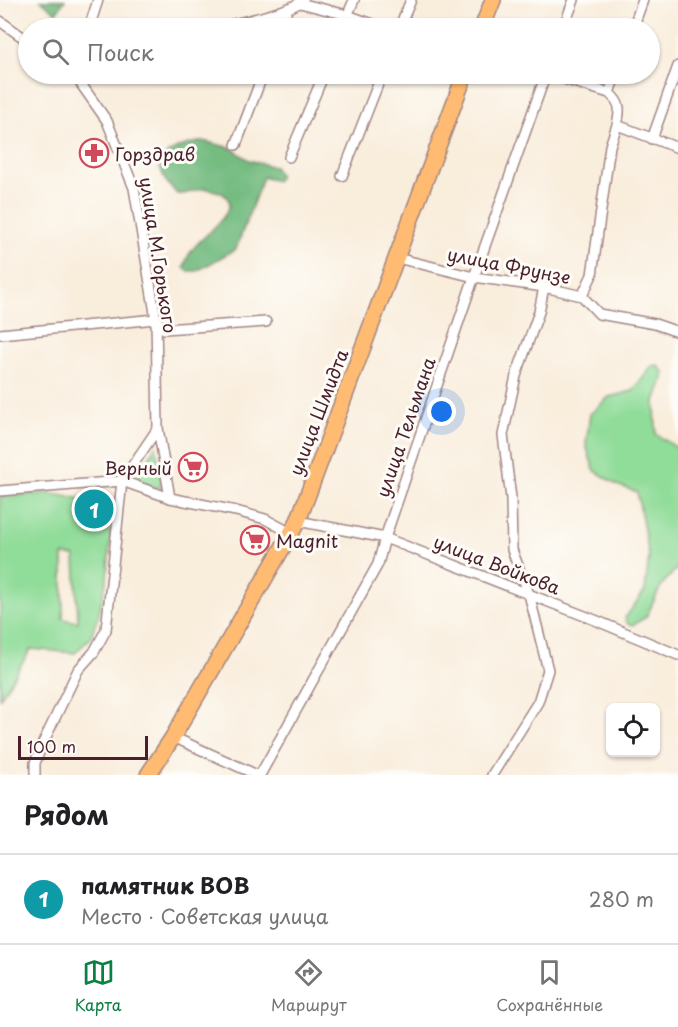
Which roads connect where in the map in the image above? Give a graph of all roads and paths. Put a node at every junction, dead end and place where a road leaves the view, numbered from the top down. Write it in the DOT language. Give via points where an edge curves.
graph roads {
  1 [pos="98,0"];
  2 [pos="354,0"];
  3 [pos="411,0"];
  4 [pos="493,0"];
  5 [pos="574,0"];
  6 [pos="643,0"];
  7 [pos="301,2"];
  8 [pos="288,8"];
  9 [pos="347,15"];
  10 [pos="93,18"];
  11 [pos="256,18"];
  12 [pos="284,18"];
  13 [pos="346,18"];
  14 [pos="356,18"];
  15 [pos="405,18"];
  16 [pos="486,18"];
  17 [pos="567,18"];
  18 [pos="637,18"];
  19 [pos="0,21"];
  20 [pos="18,34"];
  21 [pos="678,66"];
  22 [pos="83,84"];
  23 [pos="259,84"];
  24 [pos="320,84"];
  25 [pos="378,84"];
  26 [pos="461,84"];
  27 [pos="543,84"];
  28 [pos="580,84"];
  29 [pos="612,84"];
  30 [pos="609,93"];
  31 [pos="617,125"];
  32 [pos="652,139"];
  33 [pos="236,145"];
  34 [pos="678,148"];
  35 [pos="289,157"];
  36 [pos="342,176"];
  37 [pos="397,258"];
  38 [pos="474,277"];
  39 [pos="544,287"];
  40 [pos="582,296"];
  41 [pos="156,319"];
  42 [pos="266,322"];
  43 [pos="678,332"];
  44 [pos="0,334"];
  45 [pos="158,428"];
  46 [pos="122,481"];
  47 [pos="0,491"];
  48 [pos="170,498"];
  49 [pos="295,527"];
  50 [pos="385,538"];
  51 [pos="529,594"];
  52 [pos="678,656"];
  53 [pos="173,737"];
  54 [pos="35,775"];
  55 [pos="148,775"];
  56 [pos="258,775"];
  57 [pos="492,775"];
  1 -- 10 [label="street"];
  2 -- 9 [label="street"];
  3 -- 15 [label="street"];
  4 -- 16 [label="main road"];
  5 -- 17 [label="street"];
  6 -- 18 [label="street"];
  7 -- 8 [label="street"];
  7 -- 9 [label="street"];
  8 -- 11 [label="street"];
  8 -- 12 [label="street"];
  9 -- 13 [label="street"];
  9 -- 14 [label="street"];
  19 -- 20 [label="street"];
  21 -- 32 [label="street"];
  22 -- 41 [label="street, улица М.Горького" via="107,121 134,188"];
  23 -- 33 [label="street"];
  24 -- 35 [label="street"];
  25 -- 36 [label="street"];
  26 -- 37 [label="main road, улица Шмидта"];
  27 -- 38 [label="street, улица Тельмана"];
  28 -- 30 [label="street"];
  29 -- 30 [label="street"];
  30 -- 31 [label="street" via="617,100 620,111"];
  31 -- 32 [label="street"];
  31 -- 40 [label="street" via="610,146 592,275"];
  32 -- 34 [label="street"];
  37 -- 38 [label="street, улица Фрунзе"];
  37 -- 49 [label="main road, улица Шмидта"];
  38 -- 39 [label="street, улица Фрунзе"];
  38 -- 50 [label="street, улица Тельмана"];
  39 -- 40 [label="street, улица Фрунзе"];
  39 -- 51 [label="street" via="516,376 503,435 511,498 512,550"];
  40 -- 43 [label="street, улица Фрунзе" via="599,314"];
  41 -- 42 [label="street" via="164,329"];
  41 -- 44 [label="street"];
  41 -- 45 [label="street, улица М.Горького"];
  45 -- 46 [label="street"];
  45 -- 48 [label="street, улица М.Горького"];
  46 -- 47 [label="street"];
  46 -- 48 [label="street, улица Войкова"];
  46 -- 54 [label="street" via="106,630 78,670 42,745"];
  48 -- 49 [label="street, улица Войкова"];
  49 -- 50 [label="street, улица Войкова"];
  49 -- 53 [label="main road, улица Шмидта"];
  50 -- 51 [label="street, улица Войкова"];
  50 -- 56 [label="street, улица Тельмана" via="378,564"];
  51 -- 52 [label="street, улица Войкова"];
  51 -- 57 [label="street" via="548,670 538,702"];
  53 -- 55 [label="main road, улица Шмидта"];
  53 -- 56 [label="street"];
}
